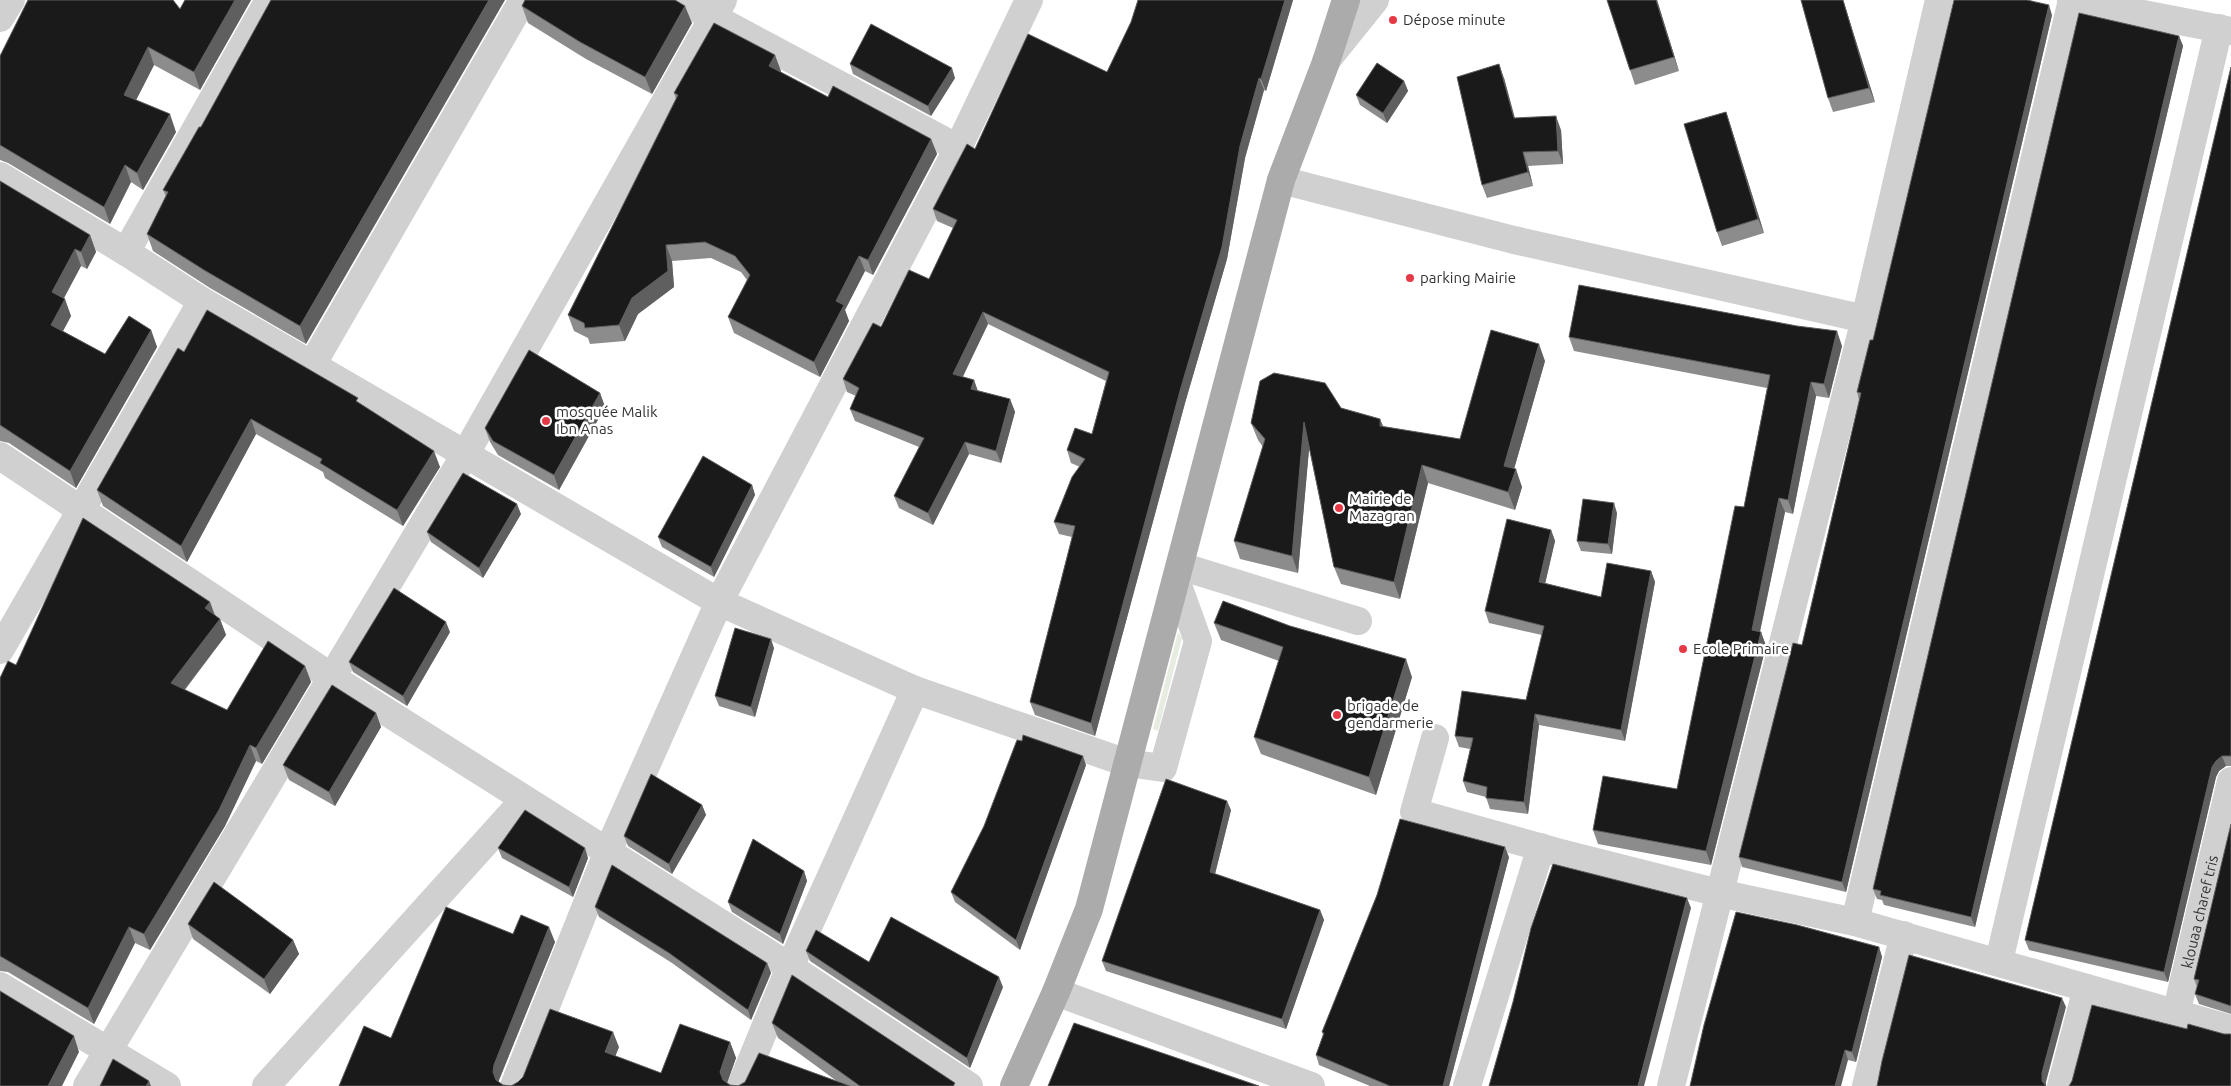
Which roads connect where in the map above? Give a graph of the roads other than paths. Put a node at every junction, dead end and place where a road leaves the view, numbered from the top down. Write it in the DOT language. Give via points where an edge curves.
graph roads {
  1 [pos="10,0"];
  2 [pos="269,0"];
  3 [pos="523,0"];
  4 [pos="682,0"];
  5 [pos="1029,0"];
  6 [pos="1346,0"];
  7 [pos="1375,0"];
  8 [pos="1939,0"];
  9 [pos="2072,0"];
  10 [pos="718,9"];
  11 [pos="0,18"];
  12 [pos="2225,30"];
  13 [pos="1326,62"];
  14 [pos="958,148"];
  15 [pos="0,176"];
  16 [pos="1281,180"];
  17 [pos="126,252"];
  18 [pos="202,301"];
  19 [pos="1865,319"];
  20 [pos="312,365"];
  21 [pos="466,453"];
  22 [pos="0,456"];
  23 [pos="82,509"];
  24 [pos="1178,573"];
  25 [pos="719,602"];
  26 [pos="1358,621"];
  27 [pos="0,650"];
  28 [pos="333,678"];
  29 [pos="915,690"];
  30 [pos="1435,738"];
  31 [pos="1127,763"];
  32 [pos="2231,781"];
  33 [pos="524,800"];
  34 [pos="1542,847"];
  35 [pos="608,851"];
  36 [pos="1719,893"];
  37 [pos="1855,922"];
  38 [pos="1904,935"];
  39 [pos="1999,961"];
  40 [pos="790,967"];
  41 [pos="0,986"];
  42 [pos="2087,988"];
  43 [pos="1056,992"];
  44 [pos="2176,1014"];
  45 [pos="2231,1029"];
  46 [pos="108,1051"];
  47 [pos="1282,1080"];
  48 [pos="87,1086"];
  49 [pos="166,1086"];
  50 [pos="266,1086"];
  51 [pos="514,1086"];
  52 [pos="741,1086"];
  53 [pos="969,1086"];
  54 [pos="1014,1086"];
  55 [pos="1311,1086"];
  56 [pos="1467,1086"];
  57 [pos="1671,1086"];
  58 [pos="1866,1086"];
  59 [pos="2061,1086"];
  1 -- 11 [label="street"];
  2 -- 17 [label="street"];
  3 -- 20 [label="street"];
  4 -- 10 [label="street"];
  5 -- 14 [label="street"];
  6 -- 13 [label="main road"];
  7 -- 13 [label="street"];
  8 -- 19 [label="street"];
  9 -- 12 [label="street"];
  9 -- 37 [label="street"];
  10 -- 14 [label="street"];
  10 -- 21 [label="street"];
  12 -- 39 [label="street"];
  13 -- 16 [label="main road"];
  14 -- 25 [label="street"];
  15 -- 17 [label="street"];
  16 -- 19 [label="street" via="1514,240"];
  16 -- 24 [label="main road"];
  17 -- 18 [label="street"];
  18 -- 20 [label="street"];
  18 -- 23 [label="street"];
  19 -- 36 [label="street"];
  20 -- 21 [label="street"];
  21 -- 25 [label="street"];
  21 -- 28 [label="street"];
  22 -- 23 [label="street"];
  23 -- 27 [label="street"];
  23 -- 28 [label="street"];
  24 -- 26 [label="street"];
  24 -- 31 [label="main road"];
  24 -- 31 [label="street" via="1198,641 1163,768"];
  25 -- 29 [label="street"];
  25 -- 35 [label="street"];
  28 -- 33 [label="street"];
  28 -- 46 [label="street"];
  29 -- 31 [label="street"];
  29 -- 40 [label="street"];
  30 -- 34 [label="street" via="1414,812"];
  31 -- 43 [label="main road" via="1088,909"];
  32 -- 44 [label="street, klouaa charef tris"];
  33 -- 35 [label="street"];
  33 -- 50 [label="street"];
  34 -- 36 [label="street"];
  34 -- 56 [label="street"];
  35 -- 40 [label="street"];
  35 -- 51 [label="street"];
  36 -- 37 [label="street"];
  36 -- 57 [label="street"];
  37 -- 38 [label="street"];
  38 -- 39 [label="street"];
  38 -- 58 [label="street"];
  39 -- 42 [label="street"];
  40 -- 52 [label="street"];
  40 -- 53 [label="street"];
  41 -- 46 [label="street"];
  42 -- 44 [label="street"];
  42 -- 59 [label="street"];
  43 -- 47 [label="street"];
  43 -- 54 [label="main road"];
  44 -- 45 [label="street"];
  46 -- 48 [label="street"];
  46 -- 49 [label="street"];
  47 -- 55 [label="street"];
}
